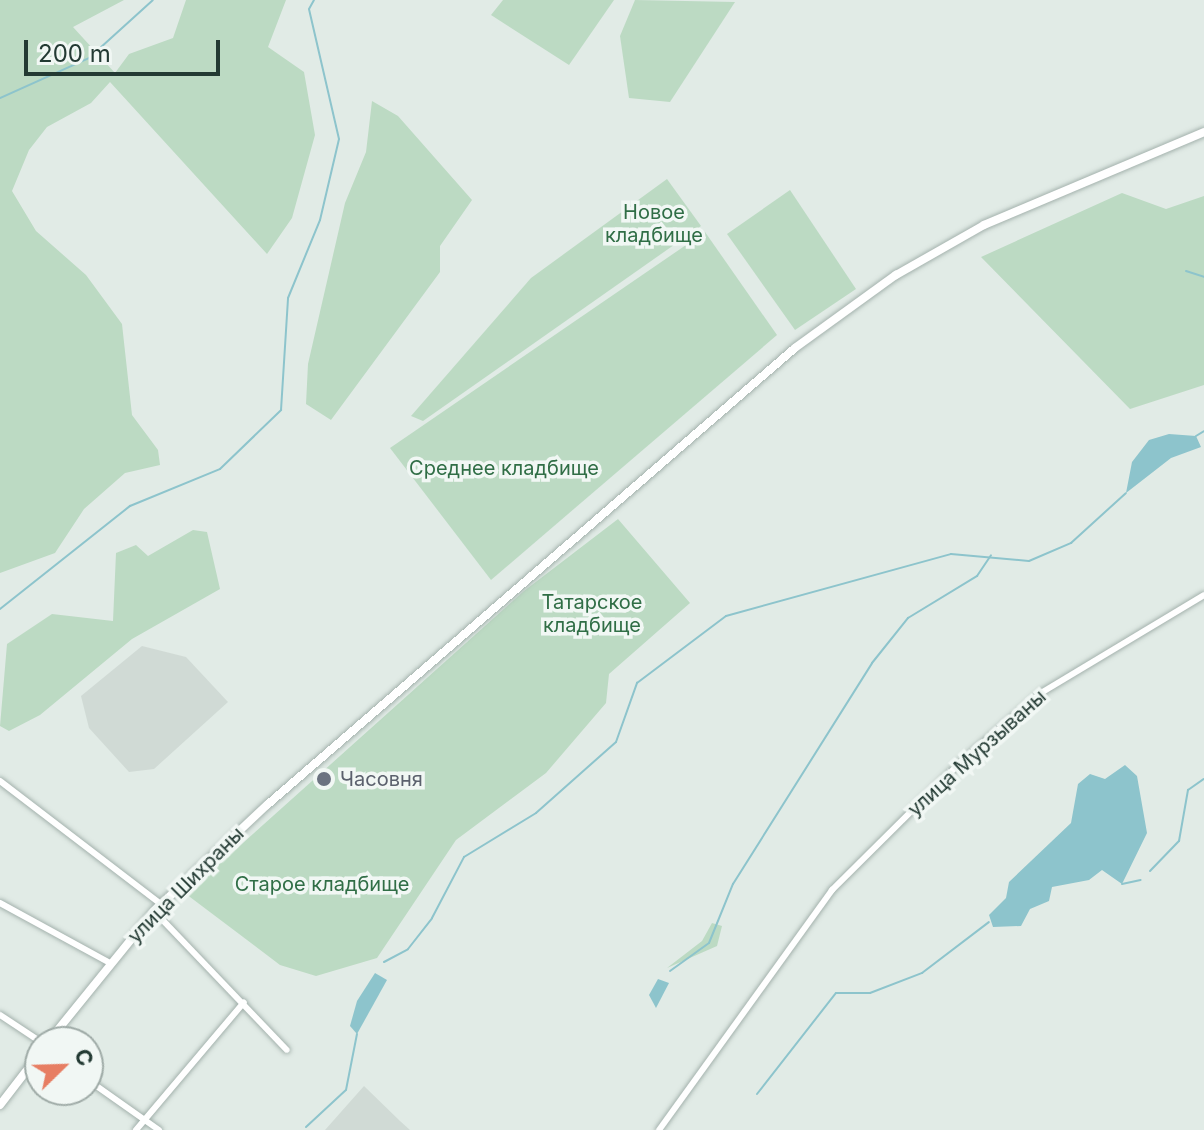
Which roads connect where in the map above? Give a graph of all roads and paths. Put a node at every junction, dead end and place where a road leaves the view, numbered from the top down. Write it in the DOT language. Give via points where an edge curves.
graph roads {
  1 [pos="1204,132"];
  2 [pos="1204,595"];
  3 [pos="0,781"];
  4 [pos="0,903"];
  5 [pos="158,908"];
  6 [pos="110,963"];
  7 [pos="244,1002"];
  8 [pos="0,1015"];
  9 [pos="61,1026"];
  10 [pos="24,1031"];
  11 [pos="287,1050"];
  12 [pos="24,1074"];
  13 [pos="104,1091"];
  14 [pos="0,1105"];
  15 [pos="145,1119"];
  16 [pos="136,1130"];
  17 [pos="159,1130"];
  18 [pos="659,1130"];
  1 -- 5 [label="street, улица Шихраны" via="984,225 834,317 267,805"];
  2 -- 18 [label="street, улица Мурзываны" via="1041,693 845,879"];
  3 -- 5 [label="street"];
  4 -- 6 [label="street"];
  5 -- 6 [label="street, улица Шихраны"];
  5 -- 7 [label="street"];
  6 -- 9 [label="street, улица Шихраны"];
  7 -- 11 [label="street"];
  7 -- 15 [label="street"];
  8 -- 10 [label="street"];
  12 -- 14 [label="street"];
  13 -- 15 [label="street"];
  15 -- 16 [label="street"];
  15 -- 17 [label="street"];
}
